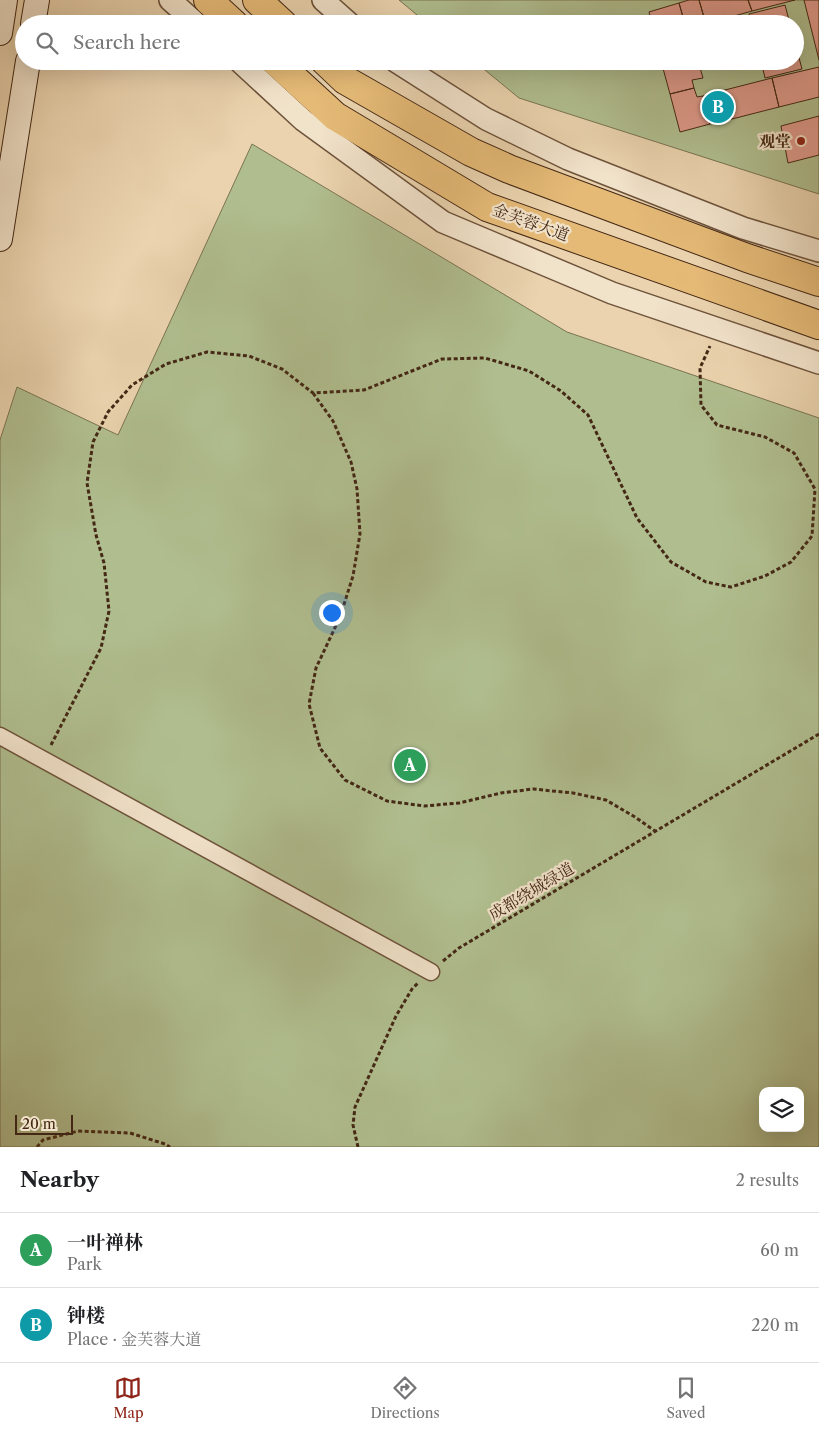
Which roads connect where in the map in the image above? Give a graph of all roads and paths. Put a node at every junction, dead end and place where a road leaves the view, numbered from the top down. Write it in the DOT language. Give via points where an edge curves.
graph roads {
  1 [pos="4,0"];
  2 [pos="37,0"];
  3 [pos="170,0"];
  4 [pos="208,0"];
  5 [pos="257,0"];
  6 [pos="323,0"];
  7 [pos="34,15"];
  8 [pos="187,15"];
  9 [pos="224,15"];
  10 [pos="273,15"];
  11 [pos="340,15"];
  12 [pos="0,32"];
  13 [pos="27,70"];
  14 [pos="249,70"];
  15 [pos="285,70"];
  16 [pos="334,70"];
  17 [pos="409,70"];
  18 [pos="0,239"];
  19 [pos="819,251"];
  20 [pos="819,282"];
  21 [pos="819,325"];
  22 [pos="717,329"];
  23 [pos="819,363"];
  24 [pos="313,393"];
  25 [pos="818,734"];
  26 [pos="0,736"];
  27 [pos="43,760"];
  28 [pos="655,832"];
  29 [pos="431,972"];
  30 [pos="36,1147"];
  31 [pos="170,1147"];
  32 [pos="358,1147"];
  1 -- 12 [label="main road"];
  2 -- 7 [label="main road"];
  3 -- 8 [label="street"];
  4 -- 9 [label="highway"];
  5 -- 10 [label="highway"];
  6 -- 11 [label="street"];
  13 -- 18 [label="main road"];
  14 -- 22 [label="street" via="302,120 444,222 612,293"];
  15 -- 21 [label="highway, 金芙蓉大道" via="336,116 487,206"];
  16 -- 20 [label="highway" via="345,80 471,152 509,169"];
  17 -- 19 [label="street" via="486,119 568,160 743,228"];
  22 -- 23 [label="street"];
  22 -- 24 [label="path" via="700,368 701,405 717,425 765,437 794,453 815,489 812,536 791,562 765,576 731,587 706,582 671,562 637,518 588,415 561,390 529,371 485,358 442,359 364,390"];
  24 -- 27 [label="path" via="282,369 249,356 207,352 166,364 132,385 108,412 94,442 87,482 104,563 109,611 101,648"];
  24 -- 28 [label="path" via="333,420 351,462 358,489 360,534 353,576 340,617 316,668 309,704 320,748 345,780 387,801 424,806 533,789 573,793 606,800"];
  25 -- 28 [label="path, 成都绕城绿道"];
  26 -- 27 [label="street"];
  27 -- 29 [label="street"];
  28 -- 29 [label="path, 成都绕城绿道" via="459,948"];
  29 -- 32 [label="path, 成都绕城绿道" via="412,989 396,1016 355,1107 353,1125"];
  30 -- 31 [label="path" via="43,1140 78,1131 130,1134"];
}
